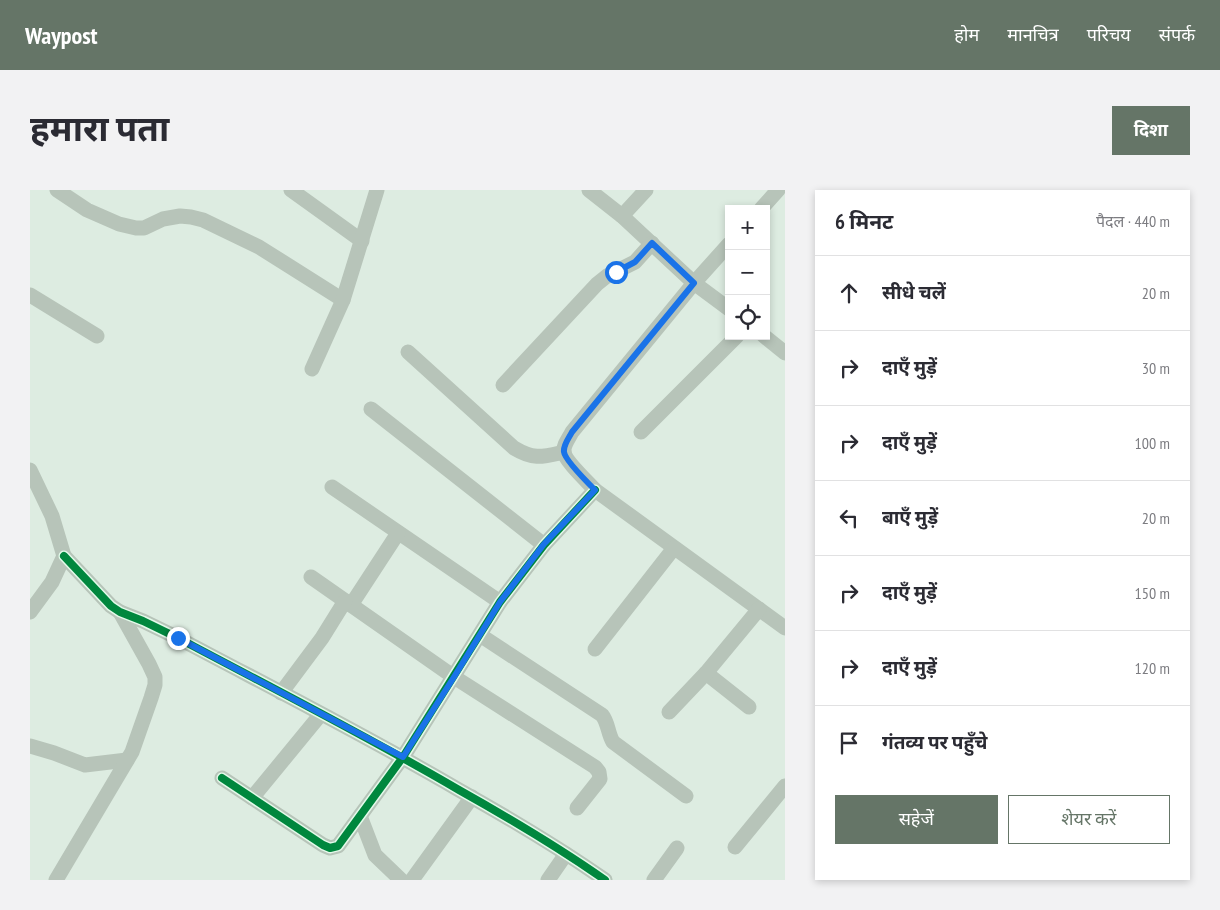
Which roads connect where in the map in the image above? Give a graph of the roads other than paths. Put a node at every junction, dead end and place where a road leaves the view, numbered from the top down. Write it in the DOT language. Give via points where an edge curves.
graph roads {
  1 [pos="57,190"];
  2 [pos="291,190"];
  3 [pos="377,190"];
  4 [pos="589,190"];
  5 [pos="646,190"];
  6 [pos="778,190"];
  7 [pos="765,205"];
  8 [pos="622,216"];
  9 [pos="362,241"];
  10 [pos="652,243"];
  11 [pos="725,248"];
  12 [pos="694,283"];
  13 [pos="30,295"];
  14 [pos="343,300"];
  15 [pos="725,306"];
  16 [pos="97,336"];
  17 [pos="733,340"];
  18 [pos="769,340"];
  19 [pos="408,352"];
  20 [pos="785,353"];
  21 [pos="312,369"];
  22 [pos="503,385"];
  23 [pos="370,409"];
  24 [pos="641,432"];
  25 [pos="564,452"];
  26 [pos="30,470"];
  27 [pos="332,487"];
  28 [pos="595,490"];
  29 [pos="398,532"];
  30 [pos="544,544"];
  31 [pos="674,548"];
  32 [pos="64,556"];
  33 [pos="311,577"];
  34 [pos="500,602"];
  35 [pos="348,603"];
  36 [pos="759,609"];
  37 [pos="30,612"];
  38 [pos="120,612"];
  39 [pos="785,628"];
  40 [pos="480,635"];
  41 [pos="595,649"];
  42 [pos="706,673"];
  43 [pos="454,677"];
  44 [pos="281,693"];
  45 [pos="749,707"];
  46 [pos="669,712"];
  47 [pos="321,714"];
  48 [pos="30,746"];
  49 [pos="403,757"];
  50 [pos="127,760"];
  51 [pos="222,778"];
  52 [pos="785,786"];
  53 [pos="686,796"];
  54 [pos="472,797"];
  55 [pos="252,798"];
  56 [pos="577,808"];
  57 [pos="360,816"];
  58 [pos="736,847"];
  59 [pos="677,848"];
  60 [pos="566,854"];
  61 [pos="56,880"];
  62 [pos="401,880"];
  63 [pos="412,880"];
  64 [pos="548,880"];
  65 [pos="604,880"];
  66 [pos="654,880"];
  1 -- 14 [label="street" via="87,210 136,228 180,216 203,220 259,247"];
  2 -- 9 [label="street"];
  3 -- 9 [label="street"];
  4 -- 8 [label="street"];
  5 -- 8 [label="street"];
  6 -- 7 [label="street"];
  8 -- 10 [label="street"];
  9 -- 14 [label="street"];
  10 -- 12 [label="street"];
  10 -- 22 [label="street" via="635,262 597,284"];
  11 -- 12 [label="street"];
  12 -- 15 [label="street"];
  12 -- 25 [label="street" via="572,432"];
  13 -- 16 [label="street"];
  14 -- 21 [label="street"];
  17 -- 24 [label="street"];
  18 -- 20 [label="street"];
  19 -- 25 [label="street" via="514,448 534,456"];
  23 -- 30 [label="street"];
  25 -- 28 [label="street"];
  26 -- 32 [label="street" via="52,516"];
  27 -- 29 [label="street"];
  28 -- 30 [label="street"];
  28 -- 31 [label="street"];
  29 -- 34 [label="street"];
  29 -- 35 [label="street"];
  30 -- 34 [label="street"];
  31 -- 36 [label="street"];
  31 -- 41 [label="street"];
  32 -- 37 [label="street" via="52,582"];
  32 -- 38 [label="street" via="89,585"];
  33 -- 35 [label="street"];
  34 -- 40 [label="street"];
  35 -- 43 [label="street"];
  35 -- 44 [label="street"];
  36 -- 39 [label="street"];
  36 -- 42 [label="street"];
  38 -- 44 [label="street" via="178,638"];
  38 -- 50 [label="street" via="155,677 151,698"];
  40 -- 43 [label="street"];
  40 -- 53 [label="street" via="602,716 612,742"];
  42 -- 45 [label="street"];
  42 -- 46 [label="street"];
  43 -- 49 [label="street"];
  43 -- 56 [label="street" via="596,767 600,779"];
  44 -- 47 [label="street"];
  47 -- 49 [label="street"];
  47 -- 55 [label="street"];
  48 -- 50 [label="street" via="85,765"];
  49 -- 54 [label="street"];
  49 -- 57 [label="street"];
  50 -- 61 [label="street"];
  51 -- 55 [label="street"];
  52 -- 58 [label="street"];
  54 -- 60 [label="street"];
  54 -- 63 [label="street"];
  55 -- 57 [label="street" via="330,848 338,846"];
  57 -- 62 [label="street" via="375,855"];
  59 -- 66 [label="street"];
  60 -- 64 [label="street"];
  60 -- 65 [label="street"];
}
